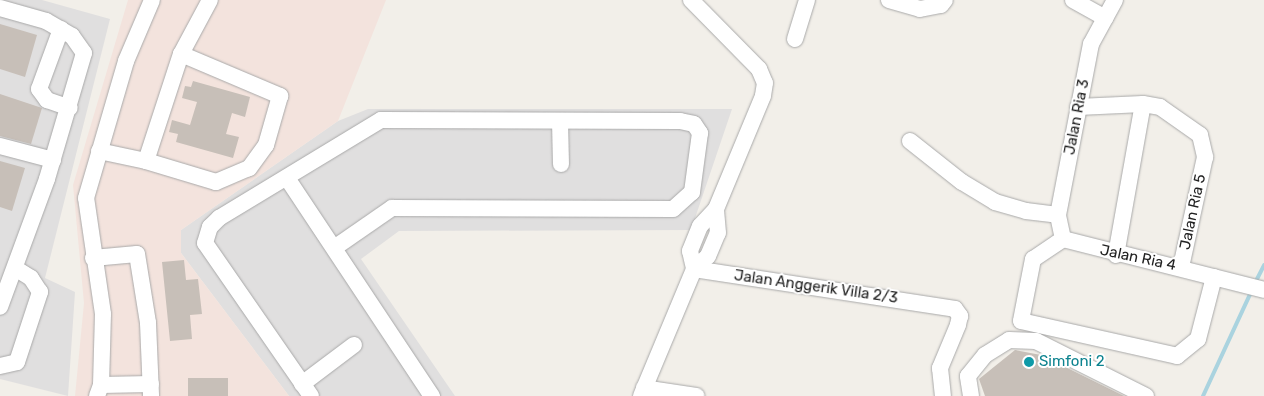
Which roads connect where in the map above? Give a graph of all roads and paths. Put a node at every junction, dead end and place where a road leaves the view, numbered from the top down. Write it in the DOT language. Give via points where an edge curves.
graph roads {
  1 [pos="152,0"];
  2 [pos="210,0"];
  3 [pos="691,0"];
  4 [pos="807,0"];
  5 [pos="889,0"];
  6 [pos="945,0"];
  7 [pos="1073,0"];
  8 [pos="1115,0"];
  9 [pos="0,8"];
  10 [pos="1105,18"];
  11 [pos="61,29"];
  12 [pos="795,39"];
  13 [pos="181,54"];
  14 [pos="1143,104"];
  15 [pos="1078,107"];
  16 [pos="70,108"];
  17 [pos="560,121"];
  18 [pos="910,141"];
  19 [pos="0,146"];
  20 [pos="99,151"];
  21 [pos="53,160"];
  22 [pos="146,161"];
  23 [pos="561,164"];
  24 [pos="287,178"];
  25 [pos="1058,215"];
  26 [pos="1063,239"];
  27 [pos="334,248"];
  28 [pos="1116,255"];
  29 [pos="93,258"];
  30 [pos="1181,267"];
  31 [pos="15,268"];
  32 [pos="694,269"];
  33 [pos="1222,279"];
  34 [pos="4,284"];
  35 [pos="1264,290"];
  36 [pos="0,308"];
  37 [pos="354,345"];
  38 [pos="0,366"];
  39 [pos="99,390"];
  40 [pos="151,390"];
  41 [pos="306,390"];
  42 [pos="642,392"];
  43 [pos="432,396"];
  44 [pos="696,396"];
  45 [pos="943,396"];
  46 [pos="971,396"];
  47 [pos="1146,396"];
  1 -- 20 [label="street" via="126,61"];
  2 -- 13 [label="street"];
  3 -- 32 [label="street" via="759,69 765,83 763,96 716,210 700,226 690,251"];
  4 -- 12 [label="street"];
  5 -- 6 [label="street" via="920,9 941,5"];
  7 -- 10 [label="street"];
  8 -- 10 [label="street, Jalan Ria 3"];
  9 -- 11 [label="street"];
  10 -- 15 [label="street, Jalan Ria 3" via="1091,44"];
  11 -- 16 [label="street" via="80,44 84,53"];
  11 -- 16 [label="street" via="39,89 47,100"];
  13 -- 22 [label="street"];
  13 -- 22 [label="street" via="280,96 266,145 249,168 216,182"];
  14 -- 15 [label="street"];
  14 -- 28 [label="street"];
  14 -- 30 [label="street, Jalan Ria 5" via="1171,111 1200,135 1205,157"];
  15 -- 25 [label="street, Jalan Ria 3"];
  16 -- 21 [label="street"];
  17 -- 23 [label="street"];
  17 -- 24 [label="street" via="381,120"];
  17 -- 27 [label="street" via="680,121 694,124 700,133 692,192 673,209 392,208"];
  18 -- 25 [label="street" via="962,182 995,202 1026,211"];
  19 -- 21 [label="street"];
  20 -- 22 [label="street"];
  20 -- 29 [label="street" via="86,198"];
  21 -- 31 [label="street"];
  24 -- 27 [label="street"];
  24 -- 41 [label="street" via="219,218 210,227 205,243"];
  25 -- 26 [label="street, Jalan Ria 3"];
  26 -- 28 [label="street, Jalan Ria 4"];
  26 -- 33 [label="street" via="1033,259 1021,321 1177,356 1198,339"];
  27 -- 43 [label="street"];
  28 -- 30 [label="street, Jalan Ria 4"];
  29 -- 39 [label="street" via="103,314"];
  29 -- 40 [label="street" via="137,254 148,323"];
  30 -- 33 [label="street, Jalan Ria 4"];
  31 -- 34 [label="street"];
  31 -- 38 [label="street" via="31,278 40,292 16,362"];
  32 -- 42 [label="street"];
  32 -- 45 [label="street, Jalan Anggerik Villa 2/3" via="955,308 960,316 940,368"];
  33 -- 35 [label="street, Jalan Ria 4"];
  34 -- 36 [label="street"];
  37 -- 41 [label="street"];
  39 -- 40 [label="street"];
  42 -- 44 [label="street"];
  46 -- 47 [label="street" via="968,376 985,355 1009,340 1036,341"];
}
